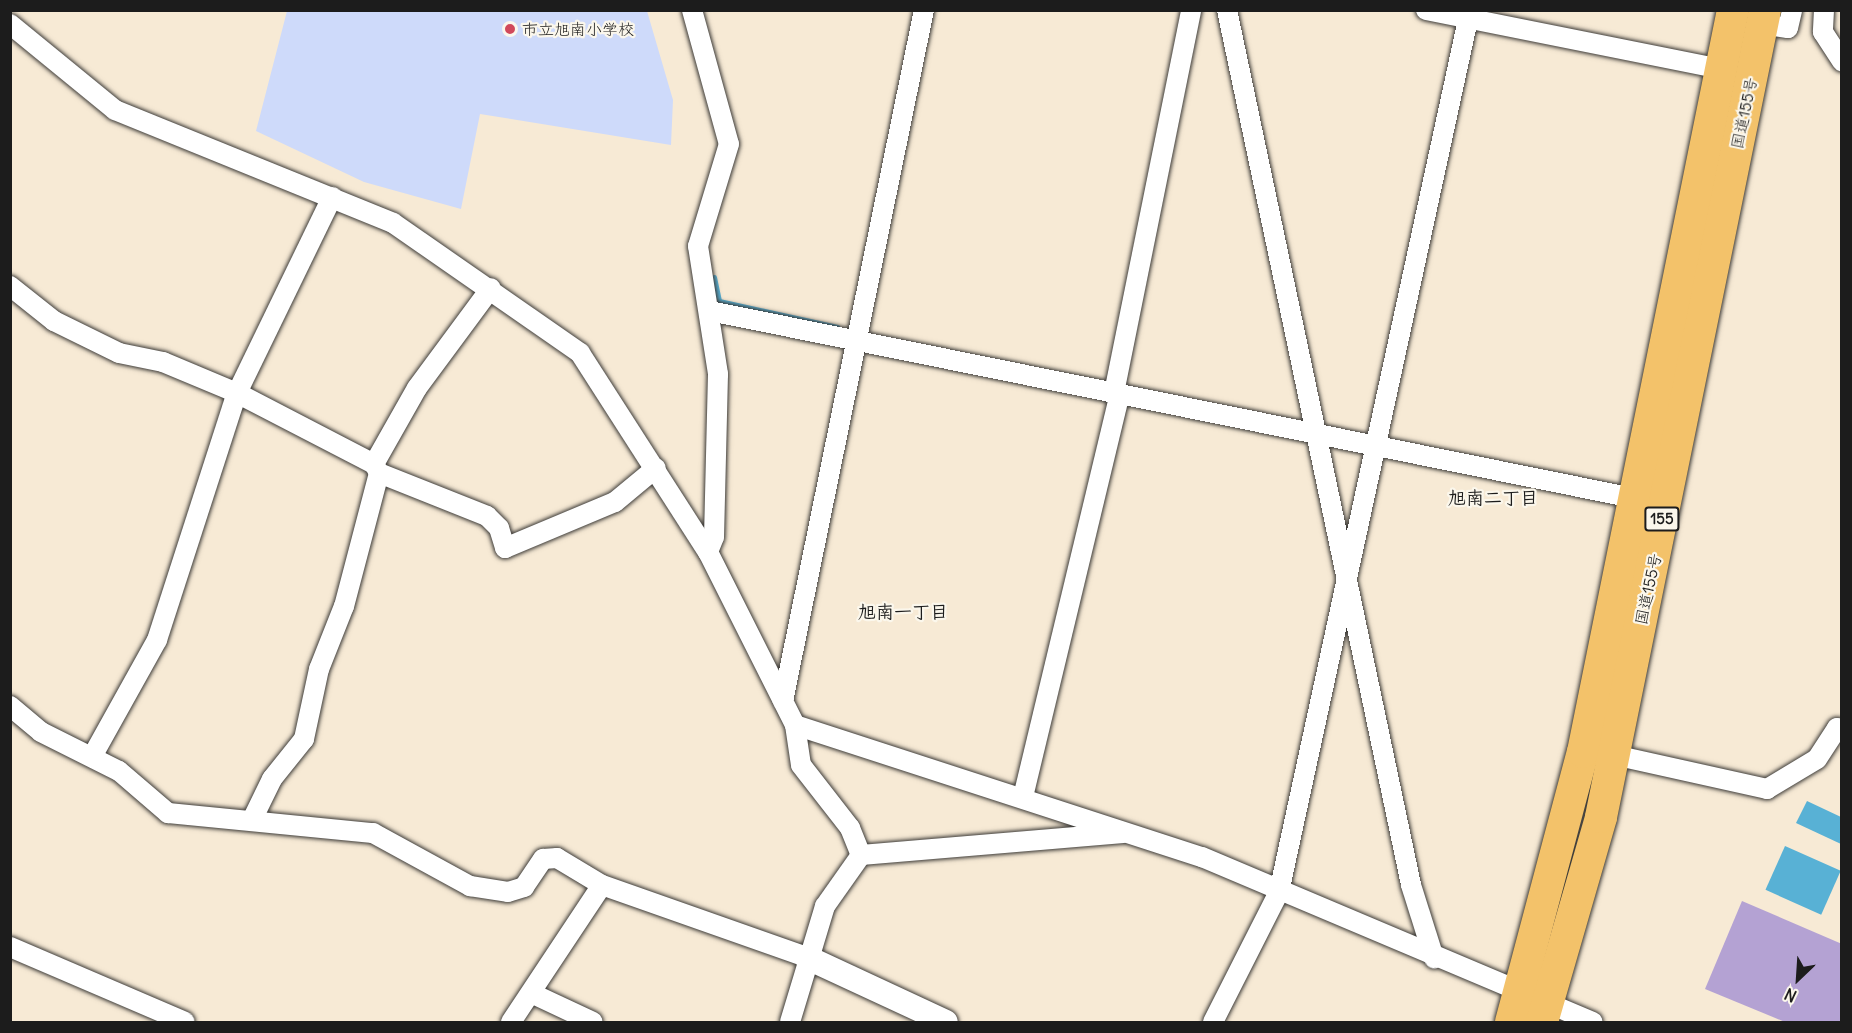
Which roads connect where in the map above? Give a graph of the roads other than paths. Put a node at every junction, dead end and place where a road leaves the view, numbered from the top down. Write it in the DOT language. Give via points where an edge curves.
graph roads {
  1 [pos="692,10"];
  2 [pos="924,10"];
  3 [pos="1191,10"];
  4 [pos="1227,10"];
  5 [pos="1426,10"];
  6 [pos="1733,10"];
  7 [pos="1792,10"];
  8 [pos="1824,10"];
  9 [pos="1469,16"];
  10 [pos="1764,17"];
  11 [pos="10,24"];
  12 [pos="1842,62"];
  13 [pos="1721,69"];
  14 [pos="332,197"];
  15 [pos="10,286"];
  16 [pos="491,288"];
  17 [pos="710,311"];
  18 [pos="857,340"];
  19 [pos="237,393"];
  20 [pos="1117,393"];
  21 [pos="1316,434"];
  22 [pos="1375,447"];
  23 [pos="377,468"];
  24 [pos="656,468"];
  25 [pos="1633,498"];
  26 [pos="708,552"];
  27 [pos="1346,584"];
  28 [pos="783,701"];
  29 [pos="10,706"];
  30 [pos="795,725"];
  31 [pos="1842,730"];
  32 [pos="93,755"];
  33 [pos="1614,755"];
  34 [pos="1023,797"];
  35 [pos="253,818"];
  36 [pos="1132,833"];
  37 [pos="861,855"];
  38 [pos="602,885"];
  39 [pos="1279,892"];
  40 [pos="10,947"];
  41 [pos="806,957"];
  42 [pos="1434,958"];
  43 [pos="1521,990"];
  44 [pos="531,993"];
  45 [pos="1546,1012"];
  46 [pos="184,1023"];
  47 [pos="511,1023"];
  48 [pos="593,1023"];
  49 [pos="789,1023"];
  50 [pos="946,1023"];
  51 [pos="1213,1023"];
  52 [pos="1511,1023"];
  53 [pos="1593,1023"];
  1 -- 17 [label="street" via="729,144 698,246"];
  2 -- 18 [label="street"];
  3 -- 20 [label="street"];
  4 -- 21 [label="street"];
  5 -- 9 [label="street"];
  6 -- 13 [label="highway, 国道155号 / 155"];
  7 -- 10 [label="street" via="1788,28"];
  8 -- 12 [label="street" via="1823,32"];
  9 -- 13 [label="street"];
  9 -- 22 [label="street"];
  10 -- 33 [label="highway, 国道155号 / 155"];
  11 -- 14 [label="street" via="115,110"];
  13 -- 25 [label="highway, 国道155号 / 155"];
  14 -- 16 [label="street" via="393,223"];
  14 -- 19 [label="street"];
  15 -- 19 [label="street" via="54,321 118,353 163,363"];
  16 -- 23 [label="street" via="417,388"];
  16 -- 24 [label="street" via="580,353"];
  17 -- 18 [label="street"];
  17 -- 26 [label="street" via="718,374 714,537"];
  18 -- 20 [label="street"];
  18 -- 28 [label="street"];
  19 -- 23 [label="street"];
  19 -- 32 [label="street" via="157,640"];
  20 -- 21 [label="street"];
  20 -- 34 [label="street"];
  21 -- 22 [label="street"];
  21 -- 27 [label="street"];
  22 -- 25 [label="street"];
  22 -- 27 [label="street"];
  23 -- 24 [label="street" via="487,516 499,528 505,548 615,502"];
  23 -- 35 [label="street" via="344,606 319,669 304,739 268,785"];
  24 -- 26 [label="street"];
  25 -- 43 [label="highway, 国道155号 / 155" via="1583,752"];
  26 -- 28 [label="street"];
  27 -- 39 [label="street"];
  27 -- 42 [label="street" via="1411,885"];
  28 -- 30 [label="street"];
  29 -- 32 [label="street" via="40,732"];
  30 -- 34 [label="street"];
  30 -- 37 [label="street" via="801,765 850,828"];
  31 -- 33 [label="street" via="1837,728 1817,759 1767,789"];
  32 -- 35 [label="street" via="168,813 223,822"];
  33 -- 45 [label="highway, 国道155号 / 155" via="1584,888"];
  34 -- 36 [label="street"];
  35 -- 38 [label="street" via="373,833 470,886 508,892 524,887 543,859 557,858"];
  36 -- 37 [label="street"];
  36 -- 39 [label="street"];
  37 -- 41 [label="street" via="825,906"];
  38 -- 41 [label="street"];
  38 -- 44 [label="street"];
  39 -- 42 [label="street"];
  39 -- 51 [label="street"];
  40 -- 46 [label="street"];
  41 -- 49 [label="street"];
  41 -- 50 [label="street"];
  42 -- 43 [label="street"];
  43 -- 45 [label="street"];
  43 -- 52 [label="highway, 国道155号 / 155"];
  44 -- 47 [label="street"];
  44 -- 48 [label="street"];
  45 -- 53 [label="street"];
}
